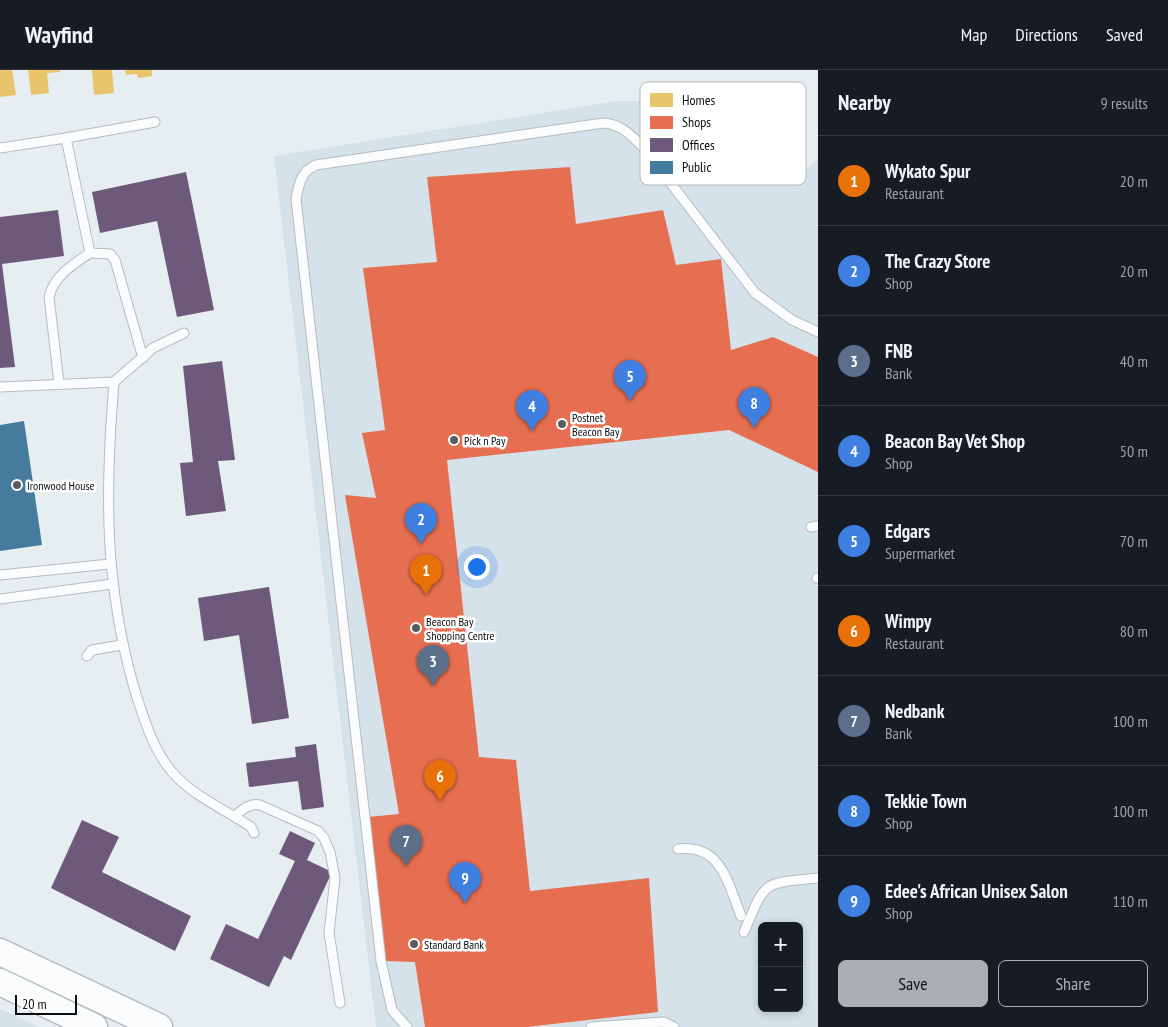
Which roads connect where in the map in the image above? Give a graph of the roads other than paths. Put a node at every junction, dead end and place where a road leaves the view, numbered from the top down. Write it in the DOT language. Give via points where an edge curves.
graph roads {
  1 [pos="155,122"];
  2 [pos="66,138"];
  3 [pos="640,144"];
  4 [pos="0,148"];
  5 [pos="672,185"];
  6 [pos="90,252"];
  7 [pos="818,332"];
  8 [pos="184,333"];
  9 [pos="143,358"];
  10 [pos="114,382"];
  11 [pos="59,383"];
  12 [pos="0,387"];
  13 [pos="110,564"];
  14 [pos="0,575"];
  15 [pos="112,584"];
  16 [pos="0,599"];
  17 [pos="122,645"];
  18 [pos="87,656"];
  19 [pos="235,816"];
  20 [pos="254,833"];
  21 [pos="678,849"];
  22 [pos="818,878"];
  23 [pos="741,916"];
  24 [pos="744,932"];
  25 [pos="0,952"];
  26 [pos="0,982"];
  27 [pos="340,1003"];
  28 [pos="94,1027"];
  29 [pos="159,1027"];
  30 [pos="406,1027"];
  31 [pos="591,1027"];
  32 [pos="674,1027"];
  1 -- 2 [label="lane"];
  2 -- 4 [label="lane"];
  2 -- 6 [label="lane"];
  3 -- 30 [label="lane" via="614,124 603,123 316,165 307,169 299,183 296,199 381,961 392,1010"];
  5 -- 7 [label="lane" via="755,293 792,320"];
  6 -- 9 [label="lane" via="110,254 115,260"];
  6 -- 11 [label="lane" via="51,287 49,297"];
  8 -- 9 [label="lane" via="160,344"];
  9 -- 10 [label="lane"];
  10 -- 11 [label="lane"];
  10 -- 13 [label="lane" via="108,468"];
  11 -- 12 [label="lane"];
  13 -- 14 [label="lane"];
  13 -- 15 [label="lane"];
  15 -- 16 [label="lane"];
  15 -- 17 [label="lane"];
  17 -- 18 [label="lane" via="92,650"];
  17 -- 19 [label="lane" via="142,713 159,754 183,783"];
  19 -- 20 [label="lane"];
  19 -- 27 [label="lane" via="245,807 260,805 318,831 324,838 335,878 329,933"];
  21 -- 23 [label="lane" via="701,851 712,856 720,865"];
  22 -- 24 [label="lane" via="770,884 761,894"];
  25 -- 29 [label="main road"];
  26 -- 28 [label="main road"];
  31 -- 32 [label="lane" via="664,1022"];
}
